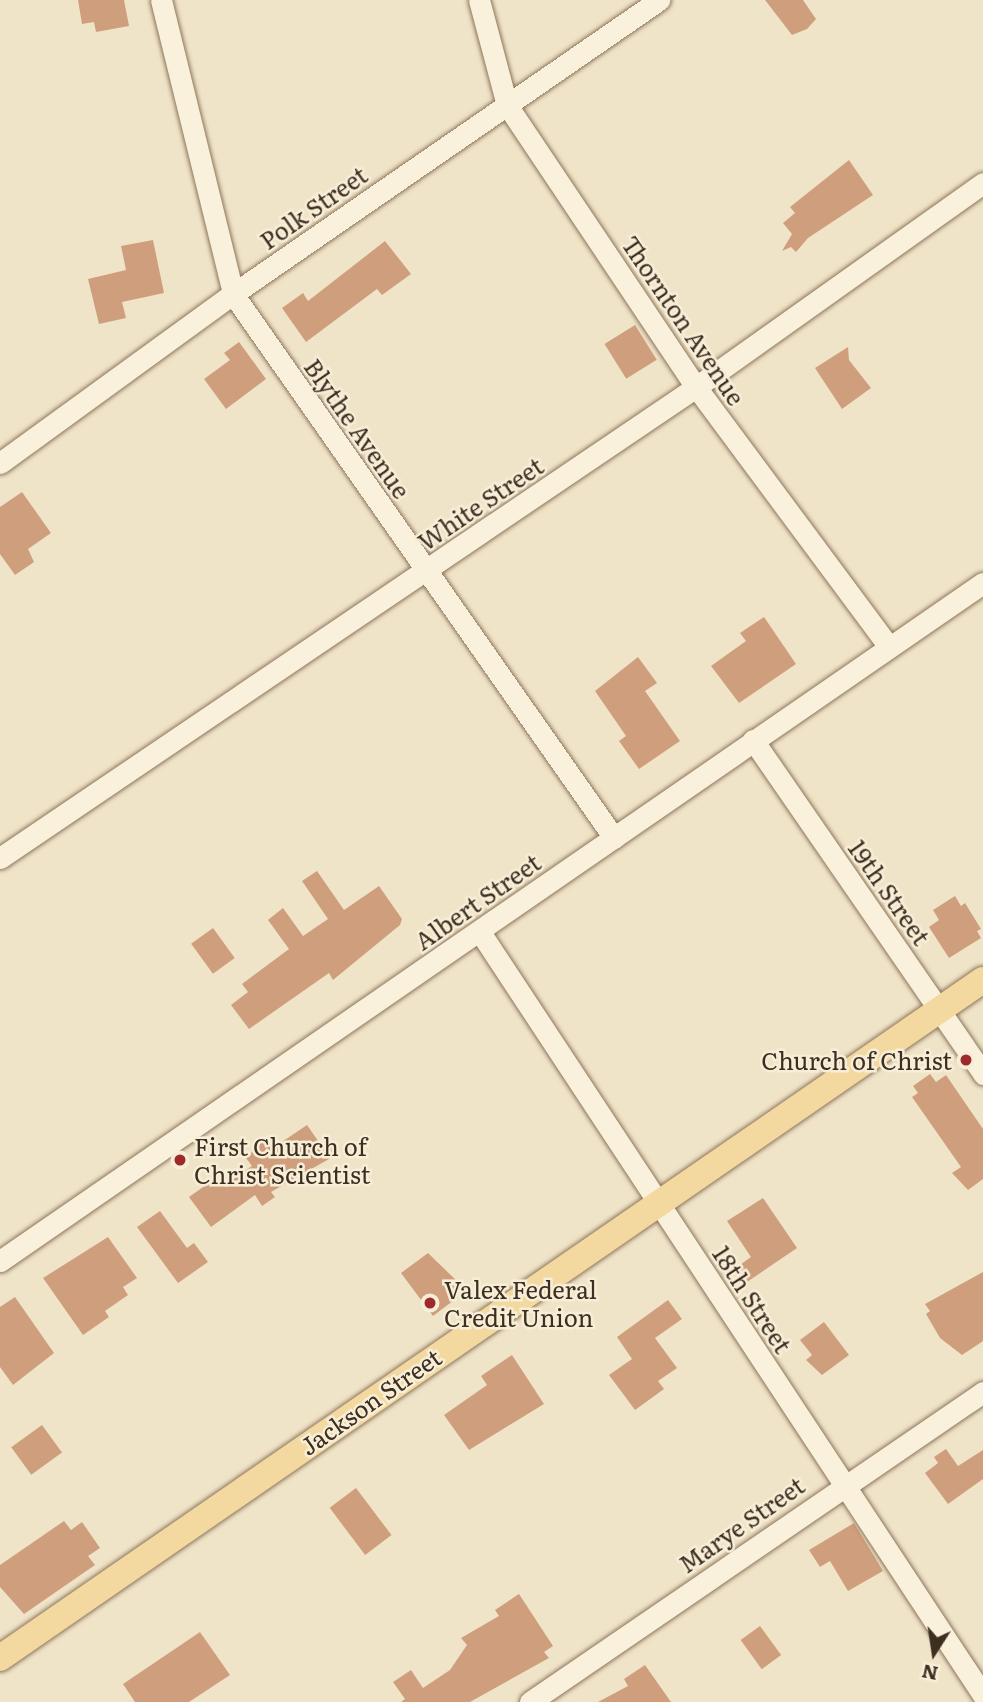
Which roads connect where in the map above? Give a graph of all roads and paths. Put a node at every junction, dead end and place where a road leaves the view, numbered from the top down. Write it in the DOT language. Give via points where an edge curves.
graph roads {
  1 [pos="161,0"];
  2 [pos="479,0"];
  3 [pos="659,0"];
  4 [pos="507,105"];
  5 [pos="983,183"];
  6 [pos="233,294"];
  7 [pos="696,387"];
  8 [pos="0,463"];
  9 [pos="425,572"];
  10 [pos="983,583"];
  11 [pos="889,647"];
  12 [pos="753,740"];
  13 [pos="614,838"];
  14 [pos="0,858"];
  15 [pos="480,932"];
  16 [pos="983,980"];
  17 [pos="938,1008"];
  18 [pos="983,1074"];
  19 [pos="658,1202"];
  20 [pos="0,1261"];
  21 [pos="983,1392"];
  22 [pos="845,1485"];
  23 [pos="0,1658"];
  24 [pos="983,1695"];
  25 [pos="530,1702"];
  1 -- 6 [label="street, Blythe Avenue"];
  2 -- 4 [label="street, Thornton Avenue"];
  3 -- 4 [label="street, Polk Street"];
  4 -- 6 [label="street, Polk Street"];
  4 -- 7 [label="street, Thornton Avenue"];
  5 -- 7 [label="street, White Street"];
  6 -- 8 [label="street, Polk Street"];
  6 -- 9 [label="street, Blythe Avenue"];
  7 -- 9 [label="street, White Street"];
  7 -- 11 [label="street, Thornton Avenue"];
  9 -- 13 [label="street, Blythe Avenue"];
  9 -- 14 [label="street, White Street"];
  10 -- 11 [label="street, Albert Street"];
  11 -- 12 [label="street, Albert Street"];
  12 -- 13 [label="street, Albert Street"];
  12 -- 17 [label="street, 19th Street"];
  13 -- 15 [label="street, Albert Street"];
  15 -- 19 [label="street, 18th Street"];
  15 -- 20 [label="street, Albert Street"];
  16 -- 17 [label="main road, Jackson Street"];
  17 -- 18 [label="street, 19th Street"];
  17 -- 19 [label="main road, Jackson Street"];
  19 -- 22 [label="street, 18th Street"];
  19 -- 23 [label="main road, Jackson Street"];
  21 -- 22 [label="street, Marye Street"];
  22 -- 24 [label="street, 18th Street"];
  22 -- 25 [label="street, Marye Street"];
}
